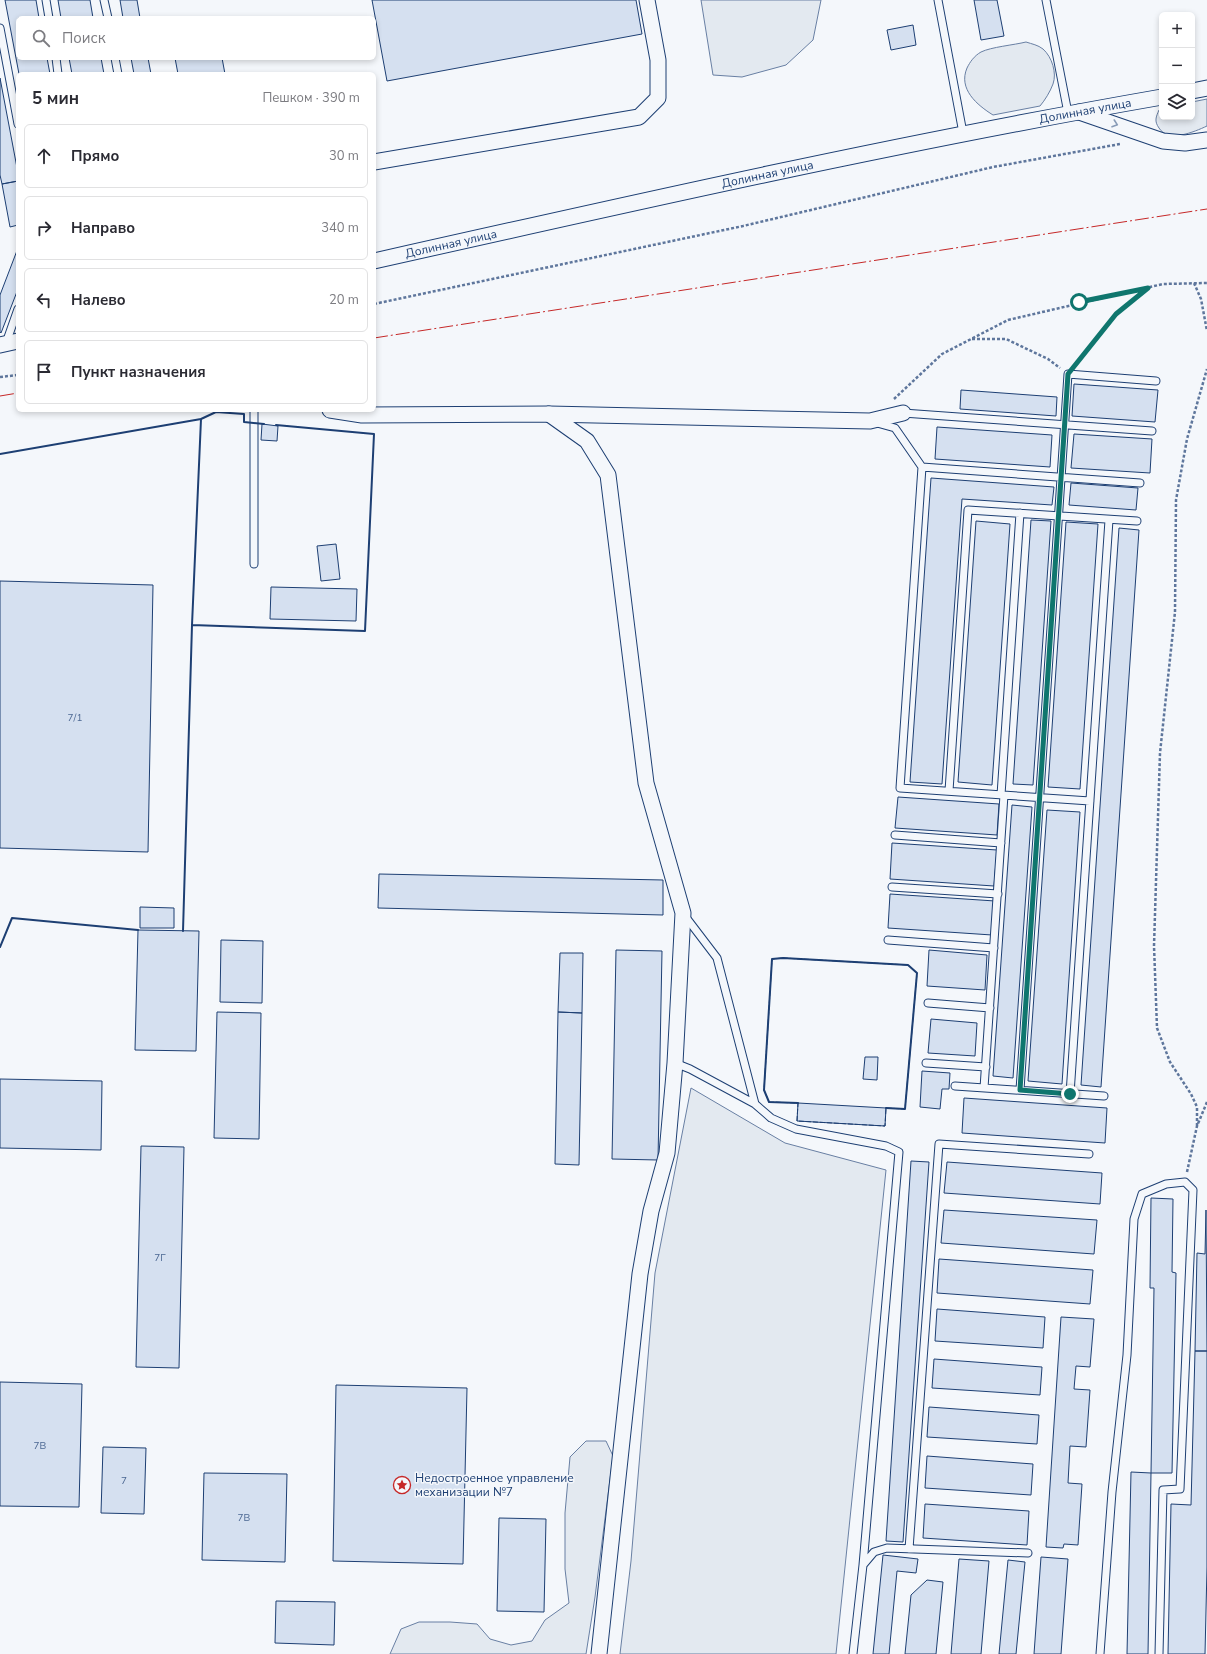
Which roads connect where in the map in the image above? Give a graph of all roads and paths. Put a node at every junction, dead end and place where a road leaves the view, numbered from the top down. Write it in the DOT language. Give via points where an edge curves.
graph roads {
  1 [pos="46,0"];
  2 [pos="104,0"];
  3 [pos="647,0"];
  4 [pos="938,0"];
  5 [pos="1046,0"];
  6 [pos="49,16"];
  7 [pos="108,16"];
  8 [pos="0,28"];
  9 [pos="56,60"];
  10 [pos="115,60"];
  11 [pos="58,72"];
  12 [pos="118,72"];
  13 [pos="1207,88"];
  14 [pos="1195,90"];
  15 [pos="1159,98"];
  16 [pos="1073,112"];
  17 [pos="16,113"];
  18 [pos="963,133"];
  19 [pos="1207,140"];
  20 [pos="1128,142"];
  21 [pos="376,162"];
  22 [pos="376,261"];
  23 [pos="1194,283"];
  24 [pos="1207,283"];
  25 [pos="1148,288"];
  26 [pos="376,304"];
  27 [pos="16,316"];
  28 [pos="1207,331"];
  29 [pos="8,343"];
  30 [pos="952,349"];
  31 [pos="1207,369"];
  32 [pos="1068,374"];
  33 [pos="16,375"];
  34 [pos="0,377"];
  35 [pos="1156,380"];
  36 [pos="889,403"];
  37 [pos="254,412"];
  38 [pos="343,412"];
  39 [pos="903,413"];
  40 [pos="549,414"];
  41 [pos="870,421"];
  42 [pos="1065,425"];
  43 [pos="1152,431"];
  44 [pos="922,467"];
  45 [pos="1061,477"];
  46 [pos="1140,483"];
  47 [pos="1020,513"];
  48 [pos="1059,516"];
  49 [pos="1109,520"];
  50 [pos="1137,522"];
  51 [pos="254,564"];
  52 [pos="949,791"];
  53 [pos="1003,795"];
  54 [pos="1040,798"];
  55 [pos="1090,801"];
  56 [pos="895,835"];
  57 [pos="1001,843"];
  58 [pos="892,887"];
  59 [pos="998,894"];
  60 [pos="683,913"];
  61 [pos="888,940"];
  62 [pos="994,948"];
  63 [pos="928,1003"];
  64 [pos="990,1008"];
  65 [pos="675,1063"];
  66 [pos="926,1063"];
  67 [pos="986,1067"];
  68 [pos="955,1086"];
  69 [pos="984,1088"];
  70 [pos="1020,1090"];
  71 [pos="1070,1094"];
  72 [pos="1104,1096"];
  73 [pos="1207,1102"];
  74 [pos="755,1104"];
  75 [pos="1197,1126"];
  76 [pos="1089,1154"];
  77 [pos="1185,1182"];
  78 [pos="909,1549"];
  79 [pos="1028,1553"];
  80 [pos="862,1566"];
  81 [pos="599,1654"];
  82 [pos="853,1654"];
  83 [pos="1100,1654"];
  84 [pos="1159,1654"];
  1 -- 6 [label="lane"];
  2 -- 7 [label="lane"];
  3 -- 21 [label="street" via="658,60 658,98 639,117"];
  4 -- 18 [label="lane"];
  5 -- 16 [label="lane"];
  8 -- 17 [label="lane"];
  9 -- 11 [label="lane"];
  10 -- 12 [label="lane"];
  13 -- 14 [label="street"];
  15 -- 16 [label="street, Долинная улица"];
  16 -- 18 [label="street, Долинная улица"];
  16 -- 19 [label="street, one-way" via="1163,141 1185,143"];
  18 -- 22 [label="street, Долинная улица"];
  20 -- 26 [label="path" via="993,166 743,226"];
  23 -- 24 [label="path"];
  23 -- 25 [label="path" via="1163,284"];
  23 -- 28 [label="path" via="1201,299"];
  25 -- 30 [label="path" via="1008,320"];
  25 -- 32 [label="path" via="1116,314"];
  27 -- 29 [label="lane"];
  30 -- 32 [label="path" via="973,338 1006,339 1048,360"];
  30 -- 36 [label="path" via="942,354"];
  31 -- 75 [label="path" via="1187,439 1176,500 1176,612 1160,753 1154,946 1157,1028 1170,1062 1197,1107"];
  32 -- 35 [label="lane"];
  32 -- 42 [label="lane"];
  33 -- 34 [label="path"];
  37 -- 51 [label="lane"];
  38 -- 40 [label="street" via="362,415"];
  39 -- 41 [label="street"];
  39 -- 42 [label="lane"];
  40 -- 41 [label="street"];
  40 -- 60 [label="street" via="587,442 608,475 646,782"];
  41 -- 44 [label="lane" via="895,428"];
  42 -- 43 [label="lane"];
  42 -- 45 [label="lane"];
  44 -- 45 [label="lane"];
  44 -- 52 [label="lane" via="900,788"];
  45 -- 46 [label="lane"];
  45 -- 48 [label="lane"];
  47 -- 48 [label="lane"];
  47 -- 52 [label="lane" via="968,510"];
  47 -- 53 [label="lane"];
  48 -- 49 [label="lane"];
  48 -- 54 [label="lane"];
  49 -- 50 [label="lane"];
  49 -- 55 [label="lane"];
  52 -- 53 [label="lane"];
  53 -- 54 [label="lane"];
  53 -- 57 [label="lane"];
  54 -- 55 [label="lane"];
  54 -- 70 [label="lane"];
  55 -- 71 [label="lane"];
  56 -- 57 [label="lane"];
  57 -- 59 [label="lane"];
  58 -- 59 [label="lane"];
  59 -- 62 [label="lane"];
  60 -- 65 [label="street"];
  60 -- 74 [label="lane" via="717,958"];
  61 -- 62 [label="lane"];
  62 -- 64 [label="lane"];
  63 -- 64 [label="lane"];
  64 -- 67 [label="lane"];
  65 -- 74 [label="lane"];
  65 -- 81 [label="street" via="667,1153 651,1211 640,1274"];
  66 -- 67 [label="lane"];
  67 -- 69 [label="lane"];
  68 -- 69 [label="lane"];
  69 -- 70 [label="lane"];
  70 -- 71 [label="lane"];
  71 -- 72 [label="lane"];
  73 -- 75 [label="path"];
  74 -- 80 [label="lane" via="771,1118 796,1129 886,1146 899,1152"];
  75 -- 77 [label="path"];
  76 -- 78 [label="lane" via="939,1144"];
  77 -- 83 [label="lane" via="1166,1184 1142,1194 1134,1219 1127,1354 1112,1492"];
  77 -- 84 [label="lane" via="1193,1190 1180,1489 1163,1490"];
  78 -- 79 [label="lane"];
  78 -- 80 [label="lane" via="887,1548 874,1552"];
  80 -- 82 [label="lane"];
}
